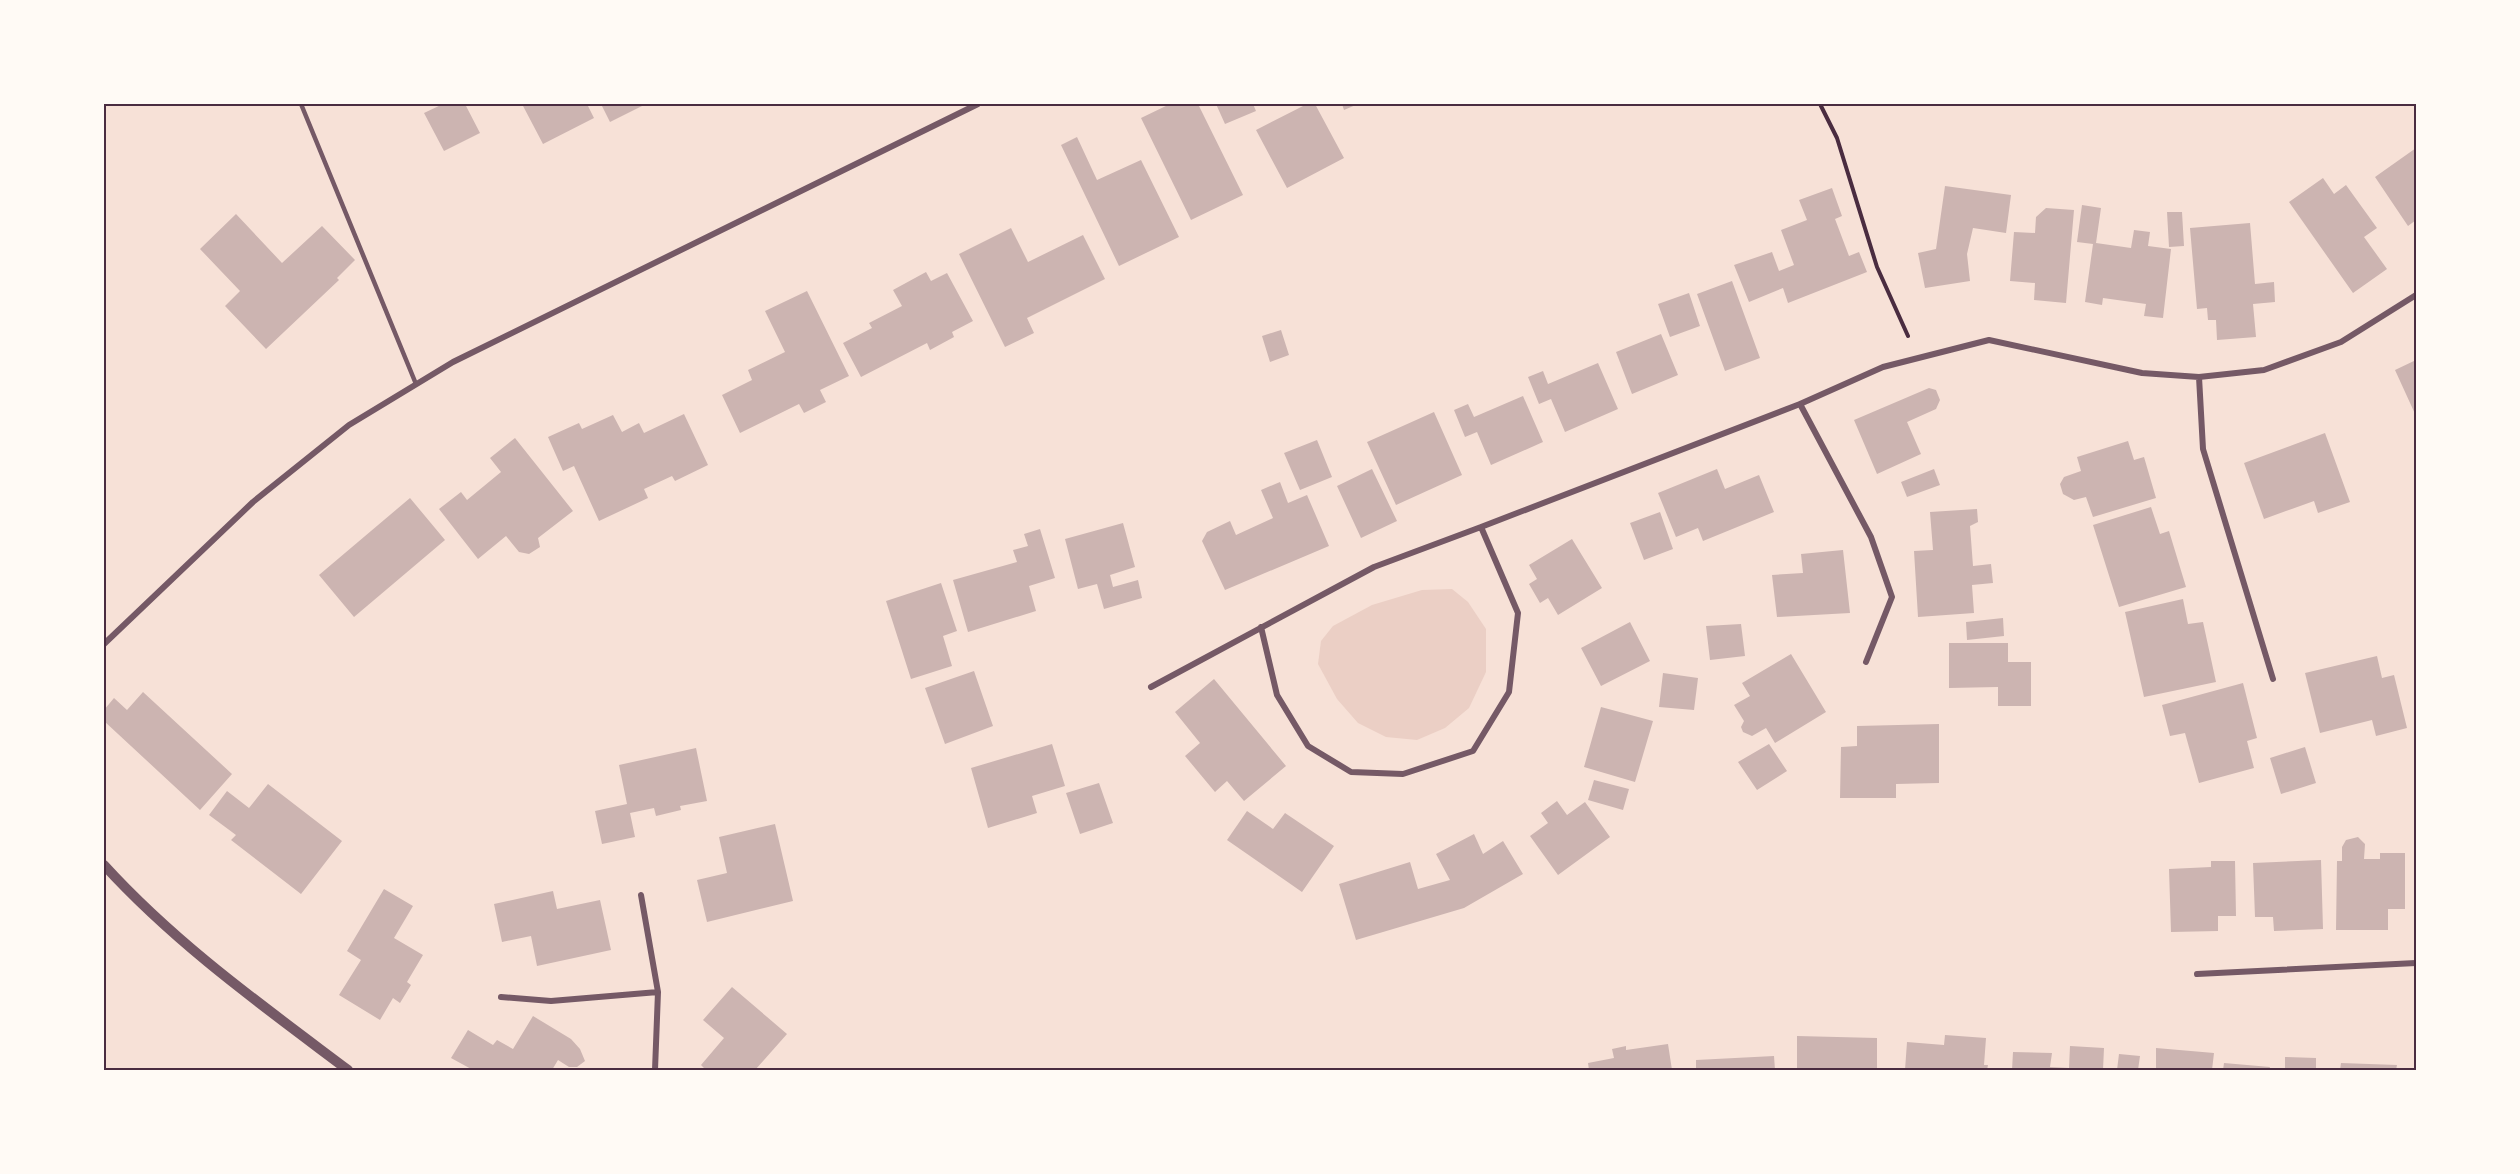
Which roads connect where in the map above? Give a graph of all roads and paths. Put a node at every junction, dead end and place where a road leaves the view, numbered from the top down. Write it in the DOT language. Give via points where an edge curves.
graph roads {
  1 [pos="301,104"];
  2 [pos="978,104"];
  3 [pos="1820,104"];
  4 [pos="2416,295"];
  5 [pos="1918,359"];
  6 [pos="2199,377"];
  7 [pos="416,384"];
  8 [pos="1800,404"];
  9 [pos="1481,527"];
  10 [pos="1261,627"];
  11 [pos="104,644"];
  12 [pos="1866,662"];
  13 [pos="2273,680"];
  14 [pos="1151,687"];
  15 [pos="104,865"];
  16 [pos="641,895"];
  17 [pos="2416,963"];
  18 [pos="2197,974"];
  19 [pos="658,992"];
  20 [pos="501,997"];
  21 [pos="348,1071"];
  22 [pos="655,1071"];
  1 -- 7 [label="lane"];
  2 -- 7 [label="street"];
  3 -- 5 [label="path" via="1837,138 1877,267"];
  4 -- 6 [label="street" via="2341,342 2264,370"];
  5 -- 6 [label="street" via="1989,340 2142,374"];
  5 -- 8 [label="street" via="1883,368"];
  6 -- 13 [label="street" via="2203,449"];
  7 -- 11 [label="street" via="349,425 253,502"];
  8 -- 9 [label="street"];
  8 -- 12 [label="street" via="1871,537 1892,597"];
  9 -- 10 [label="street" via="1374,567"];
  9 -- 10 [label="street" via="1518,613 1509,692 1473,751 1403,774 1351,772 1308,746 1277,695"];
  10 -- 14 [label="street"];
  15 -- 21 [label="street" via="139,903 205,962"];
  16 -- 19 [label="street"];
  17 -- 18 [label="street"];
  19 -- 20 [label="street" via="551,1001"];
  19 -- 22 [label="street"];
}
